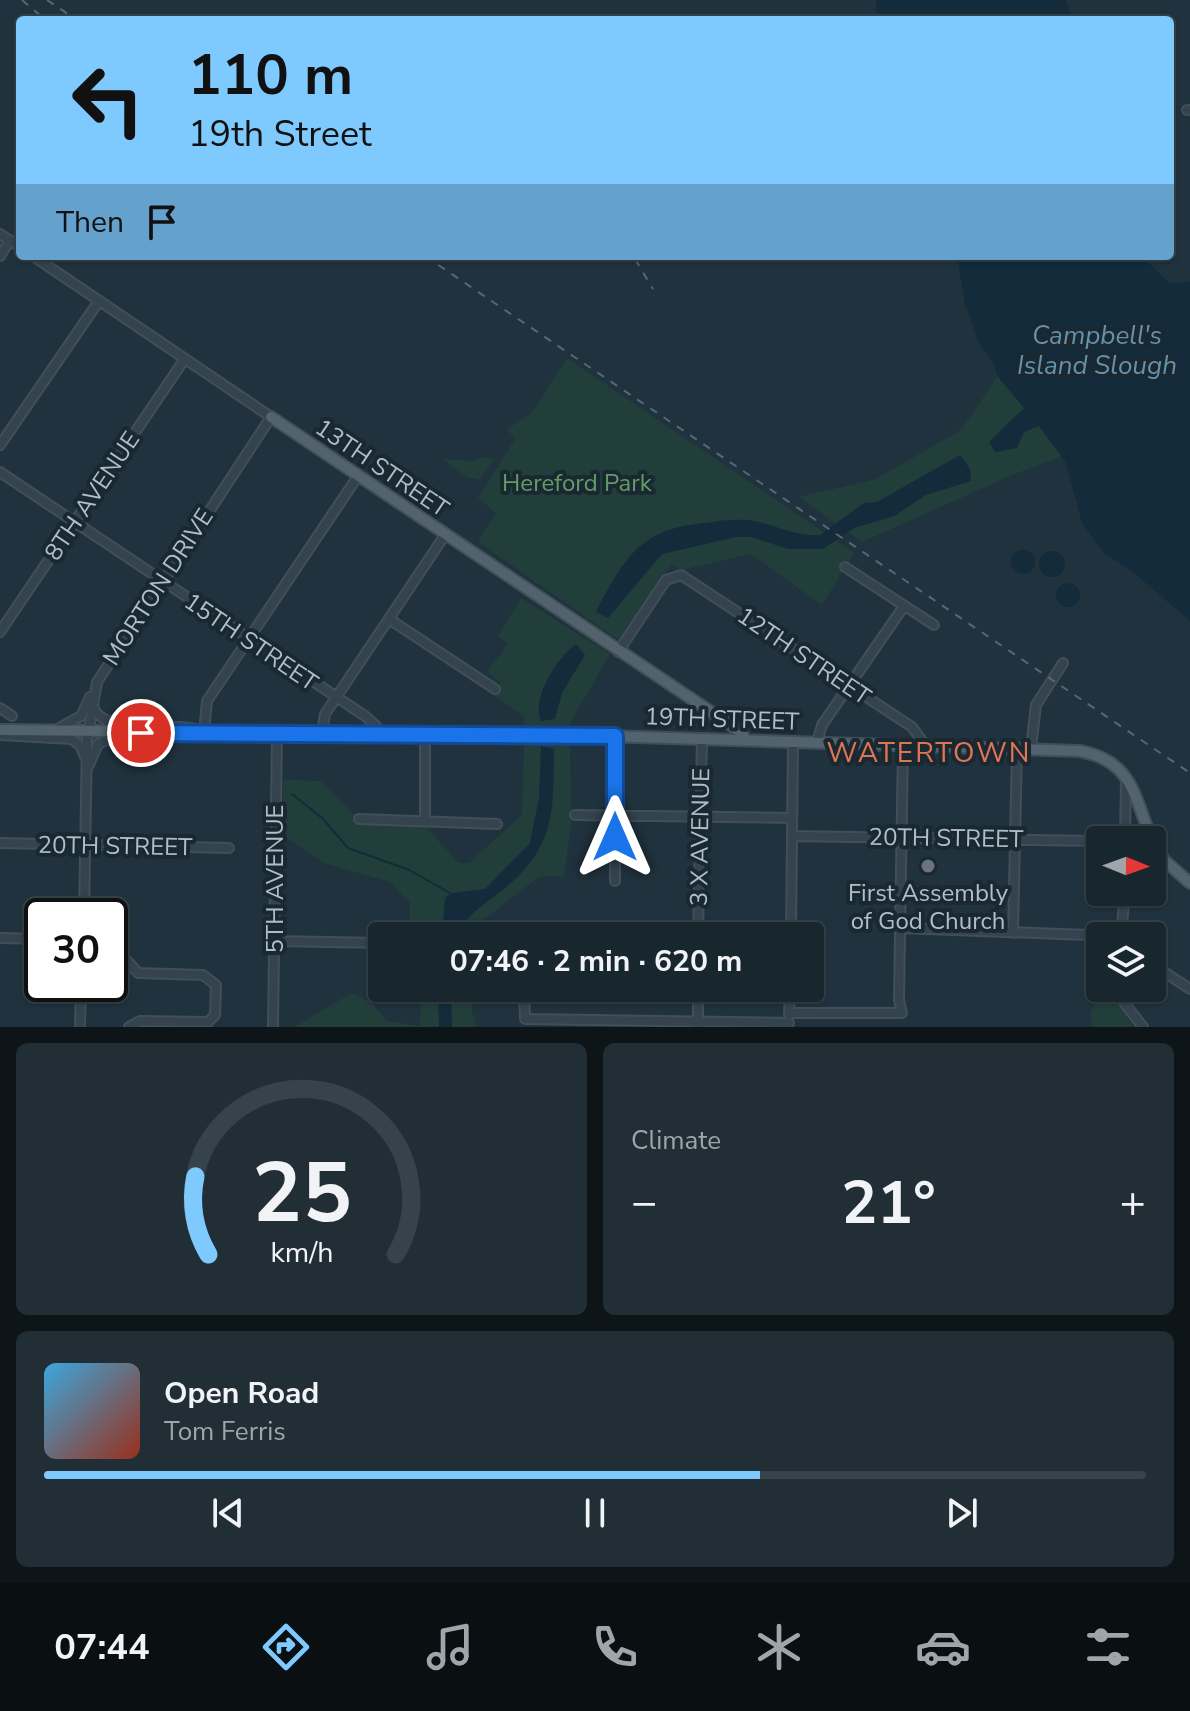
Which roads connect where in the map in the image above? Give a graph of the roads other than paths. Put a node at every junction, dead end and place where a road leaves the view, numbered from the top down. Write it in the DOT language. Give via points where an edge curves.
graph roads {
  1 [pos="0,234"];
  2 [pos="10,240"];
  3 [pos="16,244"];
  4 [pos="0,256"];
  5 [pos="39,260"];
  6 [pos="99,301"];
  7 [pos="184,360"];
  8 [pos="271,417"];
  9 [pos="0,445"];
  10 [pos="0,472"];
  11 [pos="358,476"];
  12 [pos="75,521"];
  13 [pos="445,535"];
  14 [pos="845,567"];
  15 [pos="161,581"];
  16 [pos="904,606"];
  17 [pos="389,619"];
  18 [pos="934,625"];
  19 [pos="0,632"];
  20 [pos="249,640"];
  21 [pos="618,652"];
  22 [pos="1063,663"];
  23 [pos="97,682"];
  24 [pos="849,686"];
  25 [pos="495,689"];
  26 [pos="335,698"];
  27 [pos="92,701"];
  28 [pos="0,708"];
  29 [pos="710,714"];
  30 [pos="12,716"];
  31 [pos="56,729"];
  32 [pos="89,731"];
  33 [pos="202,731"];
  34 [pos="0,732"];
  35 [pos="277,732"];
  36 [pos="322,732"];
  37 [pos="124,733"];
  38 [pos="378,733"];
  39 [pos="425,734"];
  40 [pos="615,736"];
  41 [pos="702,738"];
  42 [pos="716,738"];
  43 [pos="745,739"];
  44 [pos="793,741"];
  45 [pos="817,742"];
  46 [pos="903,744"];
  47 [pos="925,745"];
  48 [pos="1017,747"];
  49 [pos="1031,748"];
  50 [pos="87,768"];
  51 [pos="1126,776"];
  52 [pos="575,815"];
  53 [pos="615,815"];
  54 [pos="701,817"];
  55 [pos="792,818"];
  56 [pos="359,819"];
  57 [pos="425,821"];
  58 [pos="497,824"];
  59 [pos="1125,826"];
  60 [pos="1146,826"];
  61 [pos="792,836"];
  62 [pos="902,837"];
  63 [pos="1013,839"];
  64 [pos="1086,841"];
  65 [pos="0,843"];
  66 [pos="86,844"];
  67 [pos="229,848"];
  68 [pos="1166,862"];
  69 [pos="615,881"];
  70 [pos="1190,883"];
  71 [pos="84,898"];
  72 [pos="698,922"];
  73 [pos="791,922"];
  74 [pos="901,928"];
  75 [pos="1013,933"];
  76 [pos="1086,935"];
  77 [pos="0,938"];
  78 [pos="24,939"];
  79 [pos="275,941"];
  80 [pos="368,943"];
  81 [pos="128,962"];
  82 [pos="1166,973"];
  83 [pos="1190,989"];
  84 [pos="81,1002"];
  85 [pos="524,1002"];
  86 [pos="698,1002"];
  87 [pos="789,1002"];
  88 [pos="1124,1002"];
  89 [pos="789,1013"];
  90 [pos="698,1024"];
  91 [pos="789,1025"];
  92 [pos="80,1027"];
  93 [pos="129,1027"];
  94 [pos="273,1027"];
  95 [pos="1143,1027"];
  1 -- 2 [label="street"];
  2 -- 3 [label="street"];
  2 -- 4 [label="street"];
  5 -- 6 [label="street, 13TH STREET"];
  6 -- 7 [label="street, 13TH STREET"];
  6 -- 9 [label="street"];
  7 -- 8 [label="street, 13TH STREET"];
  7 -- 12 [label="street, 8TH AVENUE"];
  8 -- 11 [label="main road, 13TH STREET"];
  8 -- 15 [label="street, MORTON DRIVE"];
  10 -- 12 [label="street, 15TH STREET"];
  11 -- 13 [label="main road, 13TH STREET"];
  11 -- 20 [label="street"];
  12 -- 15 [label="street, 15TH STREET"];
  12 -- 19 [label="street, 8TH AVENUE"];
  13 -- 17 [label="street"];
  13 -- 21 [label="main road, 13TH STREET"];
  14 -- 16 [label="street"];
  15 -- 20 [label="street, 15TH STREET"];
  15 -- 23 [label="street, MORTON DRIVE"];
  16 -- 18 [label="street"];
  16 -- 24 [label="street"];
  17 -- 25 [label="street"];
  17 -- 26 [label="street"];
  20 -- 26 [label="street, 15TH STREET"];
  20 -- 33 [label="street" via="207,701"];
  21 -- 24 [label="street, 12TH STREET" via="666,580 677,574"];
  21 -- 29 [label="main road, 13TH STREET"];
  22 -- 49 [label="street" via="1036,705"];
  23 -- 27 [label="street, MORTON DRIVE"];
  23 -- 31 [label="street" via="81,716"];
  24 -- 45 [label="street"];
  24 -- 47 [label="street, 12TH STREET" via="912,727"];
  26 -- 36 [label="street"];
  26 -- 38 [label="street, 15TH STREET" via="374,723"];
  27 -- 32 [label="street, MORTON DRIVE"];
  27 -- 33 [label="street" via="106,723 181,725"];
  28 -- 30 [label="street"];
  29 -- 42 [label="main road"];
  29 -- 43 [label="main road, 13TH STREET"];
  31 -- 32 [label="main road, 19TH STREET"];
  31 -- 34 [label="main road, 19TH STREET"];
  32 -- 37 [label="main road, 19TH STREET"];
  32 -- 50 [label="street, MORTON DRIVE"];
  33 -- 35 [label="main road, 19TH STREET"];
  33 -- 37 [label="main road, 19TH STREET"];
  34 -- 50 [label="street" via="71,739 80,745"];
  35 -- 36 [label="main road, 19TH STREET"];
  35 -- 79 [label="street, 5TH AVENUE"];
  36 -- 38 [label="main road, 19TH STREET"];
  37 -- 50 [label="street" via="98,744"];
  38 -- 39 [label="main road, 19TH STREET"];
  39 -- 40 [label="main road, 19TH STREET"];
  39 -- 57 [label="street"];
  40 -- 41 [label="main road, 19TH STREET"];
  40 -- 53 [label="street"];
  41 -- 42 [label="main road, 19TH STREET"];
  41 -- 54 [label="street, 3 X AVENUE"];
  42 -- 43 [label="main road, 19TH STREET"];
  43 -- 44 [label="main road, 19TH STREET"];
  44 -- 45 [label="main road, 19TH STREET"];
  44 -- 55 [label="street"];
  45 -- 46 [label="main road, 19TH STREET"];
  46 -- 47 [label="main road, 19TH STREET"];
  46 -- 62 [label="street"];
  47 -- 48 [label="main road, 19TH STREET"];
  48 -- 49 [label="main road, 19TH STREET"];
  48 -- 63 [label="street"];
  49 -- 51 [label="main road, 19TH STREET" via="1094,753"];
  50 -- 66 [label="street, MORTON DRIVE"];
  51 -- 59 [label="street"];
  51 -- 60 [label="main road"];
  52 -- 53 [label="street"];
  53 -- 54 [label="street"];
  53 -- 69 [label="street"];
  54 -- 55 [label="street"];
  54 -- 72 [label="street, 3 X AVENUE"];
  55 -- 61 [label="street"];
  56 -- 57 [label="street"];
  57 -- 58 [label="street"];
  61 -- 62 [label="street, 20TH STREET"];
  61 -- 73 [label="street"];
  62 -- 63 [label="street, 20TH STREET"];
  62 -- 74 [label="street"];
  63 -- 64 [label="street, 20TH STREET"];
  63 -- 75 [label="street"];
  65 -- 66 [label="street, 20TH STREET"];
  66 -- 67 [label="street, 20TH STREET"];
  66 -- 71 [label="street, MORTON DRIVE"];
  68 -- 70 [label="main road"];
  74 -- 75 [label="street"];
  74 -- 89 [label="street" via="902,1013"];
  75 -- 76 [label="street"];
  77 -- 78 [label="street"];
  79 -- 80 [label="street"];
  79 -- 94 [label="street, 5TH AVENUE"];
  81 -- 93 [label="street" via="138,973 207,976 216,985 215,1015 208,1022 140,1021"];
  82 -- 83 [label="street"];
  84 -- 92 [label="street"];
  85 -- 90 [label="street" via="525,1019"];
  86 -- 90 [label="street"];
  87 -- 89 [label="street"];
  88 -- 95 [label="street"];
  89 -- 91 [label="street"];
  90 -- 91 [label="street"];
}
